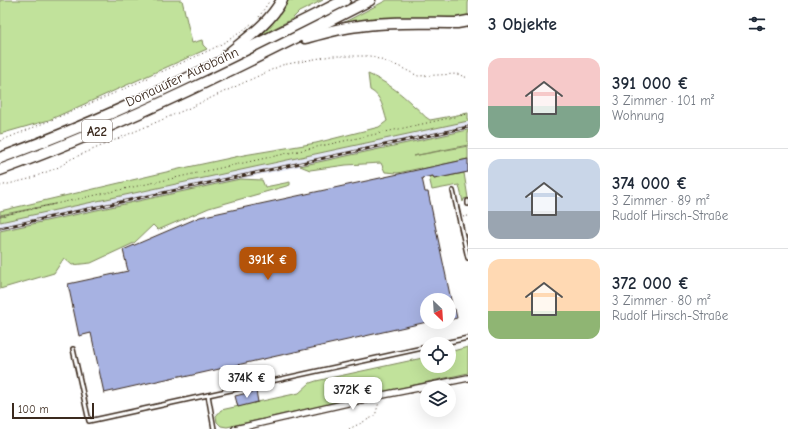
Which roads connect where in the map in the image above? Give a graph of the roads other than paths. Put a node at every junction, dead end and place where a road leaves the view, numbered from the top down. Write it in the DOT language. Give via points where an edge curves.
graph roads {
  1 [pos="282,0"];
  2 [pos="344,0"];
  3 [pos="370,0"];
  4 [pos="468,21"];
  5 [pos="284,44"];
  6 [pos="214,66"];
  7 [pos="0,158"];
  8 [pos="0,170"];
  9 [pos="453,191"];
  10 [pos="468,258"];
  11 [pos="468,338"];
  12 [pos="456,340"];
  13 [pos="73,349"];
  14 [pos="420,349"];
  15 [pos="468,378"];
  16 [pos="208,395"];
  17 [pos="214,429"];
  18 [pos="235,429"];
  1 -- 6 [label="highway" via="263,25"];
  2 -- 6 [label="highway, Donauufer Autobahn / A22"];
  3 -- 5 [label="highway, Donauufer Autobahn / A22"];
  4 -- 5 [label="highway" via="360,25"];
  5 -- 8 [label="highway, Donauufer Autobahn / A22" via="173,98"];
  6 -- 7 [label="highway, Donauufer Autobahn / A22" via="141,100"];
  9 -- 10 [label="lane"];
  11 -- 12 [label="lane"];
  13 -- 16 [label="lane" via="89,421"];
  14 -- 16 [label="lane"];
  15 -- 18 [label="street"];
  16 -- 17 [label="lane"];
}
